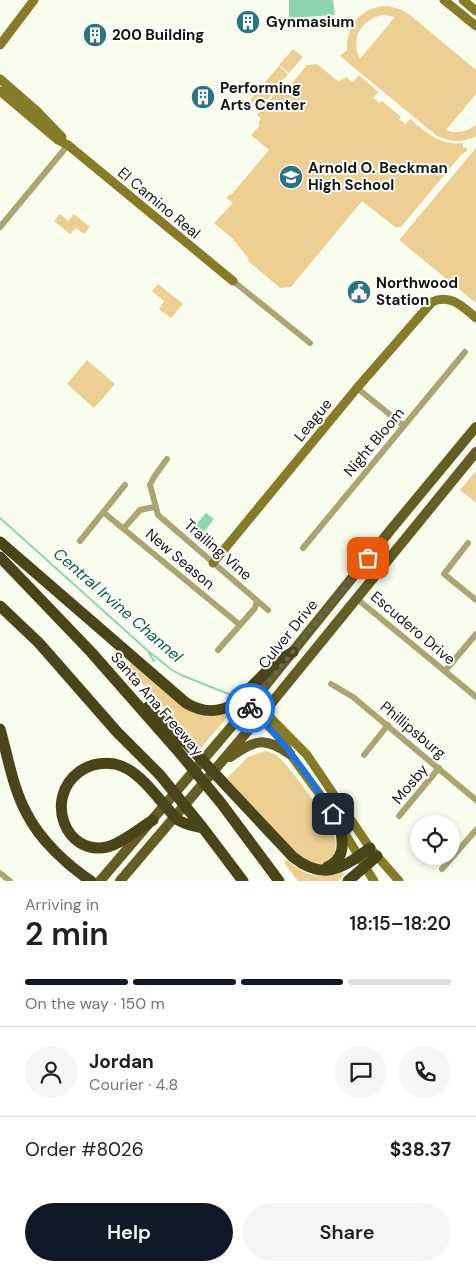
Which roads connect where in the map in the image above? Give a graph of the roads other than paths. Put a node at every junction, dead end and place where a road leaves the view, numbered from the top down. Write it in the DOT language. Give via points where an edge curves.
graph roads {
  1 [pos="34,0"];
  2 [pos="444,0"];
  3 [pos="463,0"];
  4 [pos="476,11"];
  5 [pos="476,26"];
  6 [pos="0,45"];
  7 [pos="0,79"];
  8 [pos="0,91"];
  9 [pos="68,145"];
  10 [pos="0,227"];
  11 [pos="232,281"];
  12 [pos="476,318"];
  13 [pos="310,343"];
  14 [pos="465,352"];
  15 [pos="357,388"];
  16 [pos="404,426"];
  17 [pos="476,427"];
  18 [pos="476,452"];
  19 [pos="167,459"];
  20 [pos="125,485"];
  21 [pos="154,507"];
  22 [pos="103,512"];
  23 [pos="124,528"];
  24 [pos="80,541"];
  25 [pos="0,542"];
  26 [pos="468,543"];
  27 [pos="303,548"];
  28 [pos="0,557"];
  29 [pos="213,563"];
  30 [pos="356,598"];
  31 [pos="476,600"];
  32 [pos="257,601"];
  33 [pos="0,606"];
  34 [pos="268,610"];
  35 [pos="240,625"];
  36 [pos="476,634"];
  37 [pos="218,650"];
  38 [pos="293,652"];
  39 [pos="445,671"];
  40 [pos="331,684"];
  41 [pos="476,697"];
  42 [pos="251,703"];
  43 [pos="262,714"];
  44 [pos="388,726"];
  45 [pos="0,729"];
  46 [pos="182,747"];
  47 [pos="290,754"];
  48 [pos="364,755"];
  49 [pos="223,761"];
  50 [pos="439,768"];
  51 [pos="476,800"];
  52 [pos="399,816"];
  53 [pos="153,820"];
  54 [pos="340,825"];
  55 [pos="200,826"];
  56 [pos="476,830"];
  57 [pos="373,852"];
  58 [pos="362,862"];
  59 [pos="442,870"];
  60 [pos="316,871"];
  61 [pos="0,873"];
  62 [pos="10,881"];
  63 [pos="91,881"];
  64 [pos="100,881"];
  65 [pos="120,881"];
  66 [pos="243,881"];
  67 [pos="279,881"];
  68 [pos="348,881"];
  69 [pos="374,881"];
  70 [pos="399,881"];
  1 -- 6 [label="street"];
  2 -- 5 [label="street"];
  3 -- 4 [label="street"];
  7 -- 9 [label="street, El Camino Real" via="38,112"];
  8 -- 9 [label="street, El Camino Real"];
  9 -- 10 [label="street"];
  9 -- 11 [label="street, El Camino Real"];
  11 -- 13 [label="street"];
  12 -- 15 [label="street, League" via="448,298 438,298"];
  14 -- 16 [label="street, Night Bloom"];
  15 -- 16 [label="street"];
  15 -- 29 [label="street, League"];
  16 -- 27 [label="street, Night Bloom"];
  17 -- 38 [label="main road, Culver Drive"];
  18 -- 30 [label="main road, Culver Drive"];
  19 -- 21 [label="street" via="150,485"];
  20 -- 22 [label="street"];
  21 -- 23 [label="street" via="140,510"];
  21 -- 29 [label="street, Trailing Vine" via="158,515"];
  22 -- 23 [label="street, New Season"];
  22 -- 24 [label="street"];
  23 -- 35 [label="street, New Season"];
  25 -- 38 [label="highway" via="186,703 206,712 234,704 281,659"];
  26 -- 31 [label="street" via="444,574"];
  28 -- 46 [label="highway, Santa Ana Freeway"];
  29 -- 32 [label="street, Trailing Vine"];
  30 -- 39 [label="street, Escudero Drive"];
  30 -- 43 [label="main road, Culver Drive"];
  32 -- 34 [label="street, Trailing Vine"];
  32 -- 35 [label="street"];
  33 -- 55 [label="highway" via="39,643 116,732 160,775"];
  35 -- 37 [label="street"];
  36 -- 39 [label="street"];
  38 -- 42 [label="main road, Culver Drive"];
  39 -- 41 [label="street, Escudero Drive"];
  40 -- 44 [label="street, Phillipsburg" via="353,697"];
  42 -- 43 [label="street"];
  42 -- 53 [label="main road, Culver Drive"];
  43 -- 47 [label="street"];
  43 -- 49 [label="main road, Culver Drive"];
  43 -- 57 [label="street" via="307,754"];
  44 -- 48 [label="street"];
  44 -- 50 [label="street, Phillipsburg"];
  45 -- 63 [label="highway" via="16,788 34,828"];
  46 -- 60 [label="highway" via="231,791 292,857"];
  46 -- 67 [label="highway, Santa Ana Freeway"];
  47 -- 49 [label="main road" via="270,742 258,742"];
  47 -- 54 [label="street"];
  49 -- 65 [label="main road, Culver Drive"];
  50 -- 51 [label="street, Phillipsburg"];
  50 -- 52 [label="street, Mosby"];
  53 -- 55 [label="highway" via="113,845 96,847 84,844 75,838 63,820 60,807 62,792 82,770 105,763 125,768 149,788 179,821"];
  53 -- 64 [label="main road, Culver Drive"];
  54 -- 58 [label="street"];
  54 -- 60 [label="highway" via="343,846 338,859"];
  55 -- 66 [label="highway"];
  56 -- 59 [label="street"];
  57 -- 58 [label="highway"];
  57 -- 70 [label="street"];
  58 -- 60 [label="highway"];
  58 -- 68 [label="highway"];
  58 -- 69 [label="street"];
  61 -- 62 [label="street"];
}
